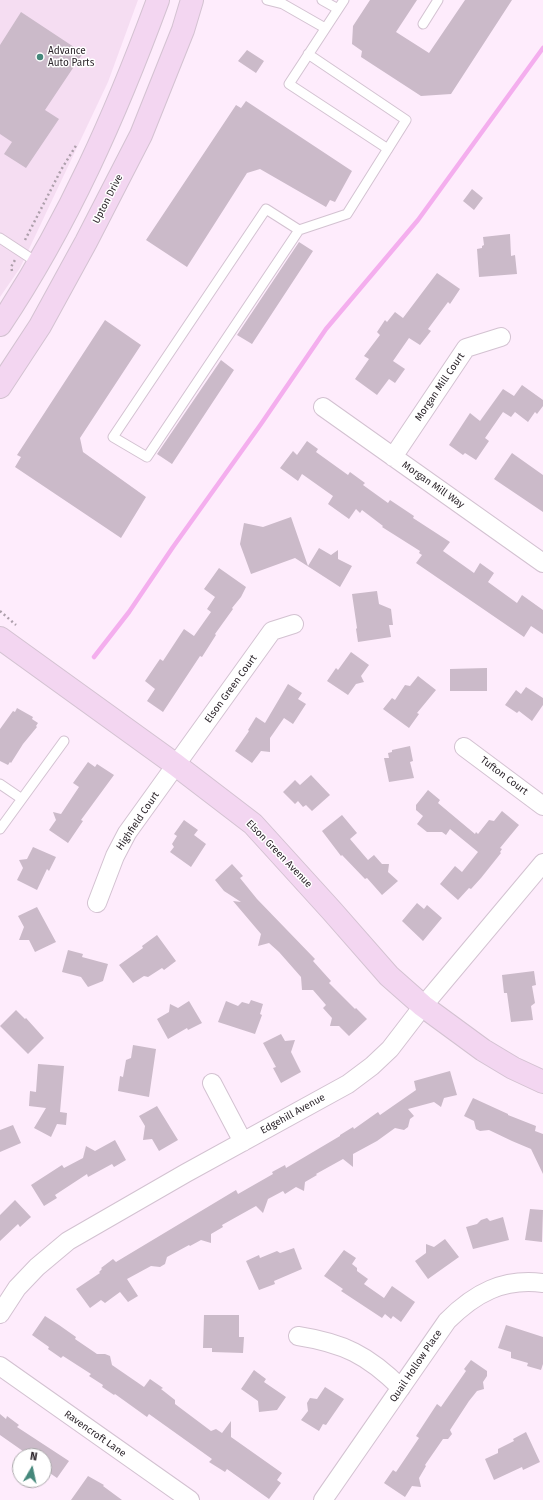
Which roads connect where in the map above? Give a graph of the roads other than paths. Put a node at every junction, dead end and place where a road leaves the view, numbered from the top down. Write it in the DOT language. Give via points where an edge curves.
graph roads {
  1 [pos="158,0"];
  2 [pos="192,0"];
  3 [pos="267,0"];
  4 [pos="322,0"];
  5 [pos="344,0"];
  6 [pos="438,0"];
  7 [pos="338,9"];
  8 [pos="423,24"];
  9 [pos="326,28"];
  10 [pos="308,54"];
  11 [pos="388,149"];
  12 [pos="300,230"];
  13 [pos="0,238"];
  14 [pos="38,263"];
  15 [pos="0,325"];
  16 [pos="501,337"];
  17 [pos="0,387"];
  18 [pos="323,407"];
  19 [pos="392,457"];
  20 [pos="543,563"];
  21 [pos="294,624"];
  22 [pos="0,638"];
  23 [pos="64,741"];
  24 [pos="464,747"];
  25 [pos="176,765"];
  26 [pos="0,784"];
  27 [pos="22,798"];
  28 [pos="543,806"];
  29 [pos="0,829"];
  30 [pos="543,863"];
  31 [pos="97,903"];
  32 [pos="423,1006"];
  33 [pos="543,1082"];
  34 [pos="212,1083"];
  35 [pos="243,1142"];
  36 [pos="543,1283"];
  37 [pos="0,1314"];
  38 [pos="298,1336"];
  39 [pos="0,1366"];
  40 [pos="401,1388"];
  41 [pos="190,1500"];
  42 [pos="323,1500"];
  1 -- 14 [label="main road" via="99,148"];
  2 -- 17 [label="main road, Upton Drive" via="183,30 141,135 40,326"];
  3 -- 9 [label="lane" via="283,4"];
  4 -- 7 [label="lane"];
  5 -- 7 [label="lane"];
  6 -- 8 [label="lane"];
  7 -- 9 [label="lane"];
  9 -- 10 [label="lane"];
  10 -- 11 [label="lane" via="406,120"];
  10 -- 11 [label="lane" via="289,84"];
  11 -- 12 [label="lane" via="347,214"];
  12 -- 12 [label="lane" via="147,458 113,437 266,209"];
  13 -- 14 [label="lane"];
  14 -- 15 [label="main road"];
  16 -- 19 [label="street, Morgan Mill Court" via="466,348"];
  18 -- 19 [label="street, Morgan Mill Way"];
  19 -- 20 [label="street, Morgan Mill Way"];
  21 -- 25 [label="street, Elson Green Court" via="272,631"];
  22 -- 25 [label="main road, Elson Green Avenue"];
  23 -- 27 [label="lane"];
  24 -- 28 [label="street, Tufton Court"];
  25 -- 31 [label="street, Highfield Court" via="127,833"];
  25 -- 32 [label="main road, Elson Green Avenue" via="253,824 389,976"];
  26 -- 27 [label="lane"];
  27 -- 29 [label="lane"];
  30 -- 32 [label="street, Edgehill Avenue"];
  32 -- 33 [label="main road, Elson Green Avenue" via="483,1050"];
  32 -- 35 [label="street, Edgehill Avenue" via="390,1049 372,1066 348,1084"];
  34 -- 35 [label="street"];
  35 -- 37 [label="street, Edgehill Avenue" via="58,1248 17,1288"];
  36 -- 40 [label="street, Quail Hollow Place" via="526,1281 498,1287 462,1306 447,1321"];
  38 -- 40 [label="street" via="322,1340 367,1359"];
  39 -- 41 [label="street, Ravencroft Lane"];
  40 -- 42 [label="street, Quail Hollow Place"];
}
